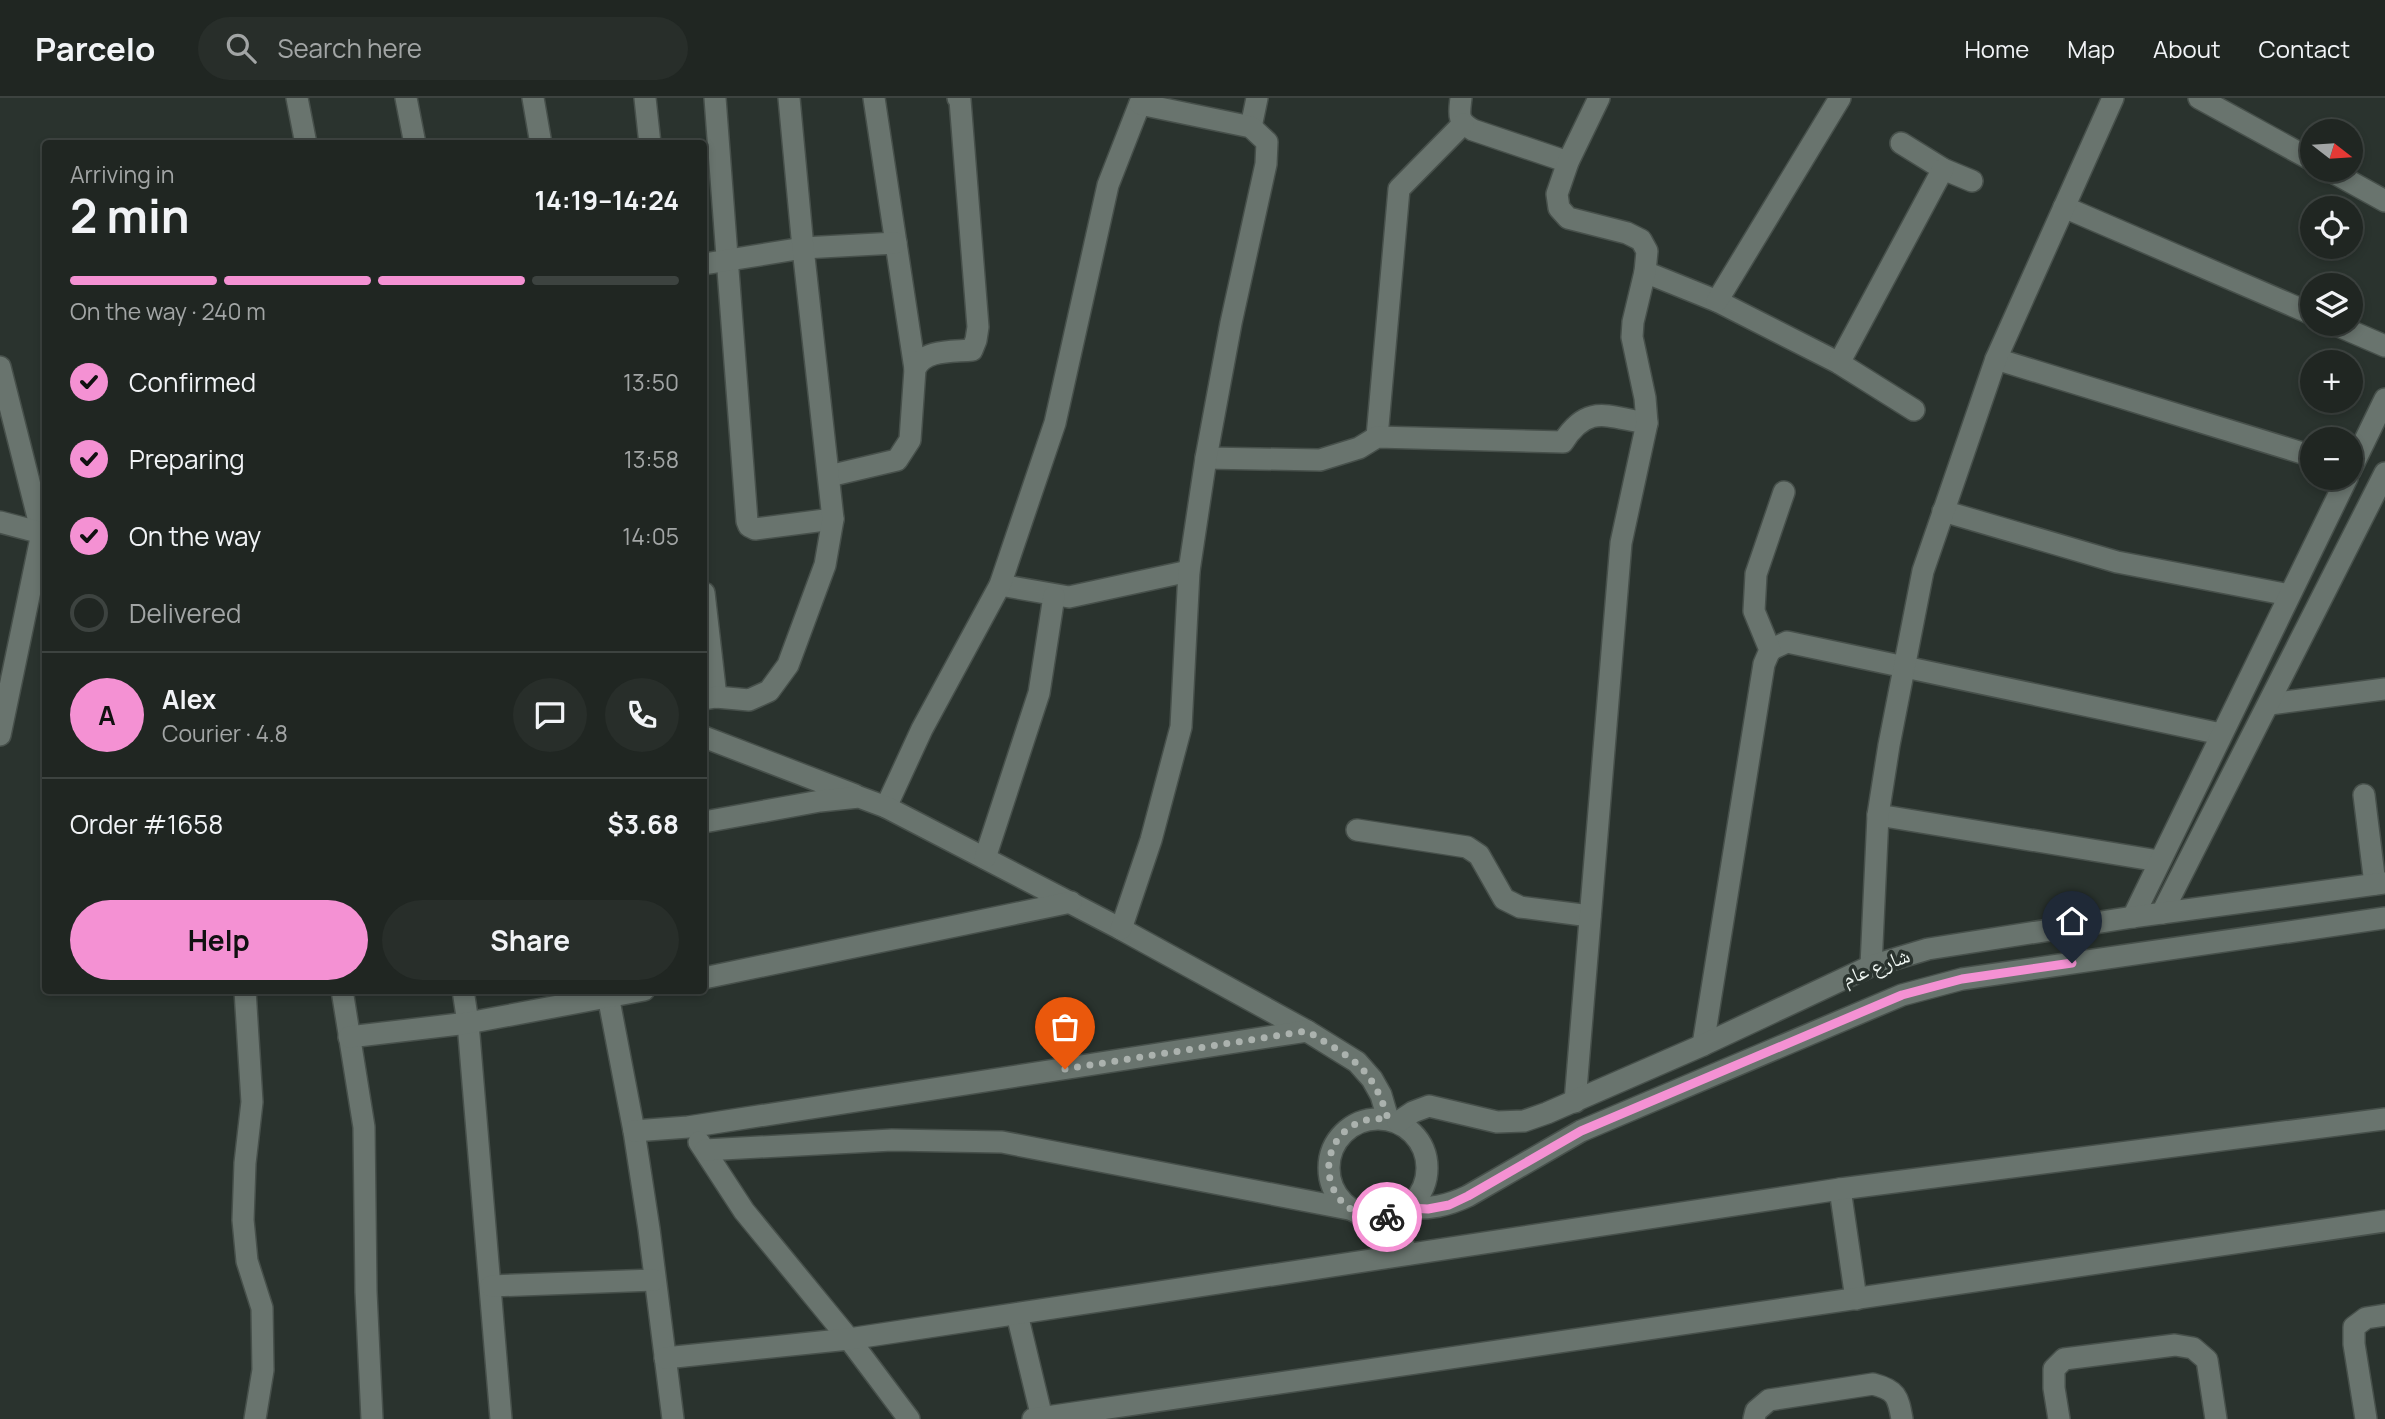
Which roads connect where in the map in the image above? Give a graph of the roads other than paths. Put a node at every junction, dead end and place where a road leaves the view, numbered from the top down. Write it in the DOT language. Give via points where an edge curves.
graph roads {
  1 [pos="297,98"];
  2 [pos="406,98"];
  3 [pos="533,98"];
  4 [pos="645,98"];
  5 [pos="715,98"];
  6 [pos="789,98"];
  7 [pos="874,98"];
  8 [pos="958,98"];
  9 [pos="1257,98"];
  10 [pos="1461,98"];
  11 [pos="1599,98"];
  12 [pos="1840,98"];
  13 [pos="2113,98"];
  14 [pos="2199,98"];
  15 [pos="1141,101"];
  16 [pos="1463,124"];
  17 [pos="1251,127"];
  18 [pos="305,140"];
  19 [pos="414,140"];
  20 [pos="540,140"];
  21 [pos="650,140"];
  22 [pos="1901,143"];
  23 [pos="2300,153"];
  24 [pos="1568,162"];
  25 [pos="1943,169"];
  26 [pos="1972,181"];
  27 [pos="2351,182"];
  28 [pos="2385,201"];
  29 [pos="2064,207"];
  30 [pos="896,243"];
  31 [pos="803,248"];
  32 [pos="727,260"];
  33 [pos="707,263"];
  34 [pos="1645,272"];
  35 [pos="1717,301"];
  36 [pos="2300,309"];
  37 [pos="2362,336"];
  38 [pos="2385,346"];
  39 [pos="1996,359"];
  40 [pos="1839,363"];
  41 [pos="0,367"];
  42 [pos="915,369"];
  43 [pos="2385,399"];
  44 [pos="1914,410"];
  45 [pos="1647,423"];
  46 [pos="1377,437"];
  47 [pos="2363,444"];
  48 [pos="2300,452"];
  49 [pos="1206,458"];
  50 [pos="2385,473"];
  51 [pos="829,476"];
  52 [pos="2341,490"];
  53 [pos="1784,492"];
  54 [pos="1943,511"];
  55 [pos="833,519"];
  56 [pos="0,522"];
  57 [pos="42,533"];
  58 [pos="1189,571"];
  59 [pos="1000,585"];
  60 [pos="2289,595"];
  61 [pos="1054,596"];
  62 [pos="707,646"];
  63 [pos="1770,650"];
  64 [pos="1904,667"];
  65 [pos="2385,689"];
  66 [pos="710,698"];
  67 [pos="2270,704"];
  68 [pos="2221,734"];
  69 [pos="0,735"];
  70 [pos="707,738"];
  71 [pos="2364,796"];
  72 [pos="859,797"];
  73 [pos="886,807"];
  74 [pos="1878,815"];
  75 [pos="707,821"];
  76 [pos="1357,830"];
  77 [pos="985,858"];
  78 [pos="2159,861"];
  79 [pos="2380,883"];
  80 [pos="1070,902"];
  81 [pos="2162,913"];
  82 [pos="1590,916"];
  83 [pos="2133,917"];
  84 [pos="2385,918"];
  85 [pos="1121,929"];
  86 [pos="2015,937"];
  87 [pos="1871,966"];
  88 [pos="2020,971"];
  89 [pos="707,977"];
  90 [pos="245,994"];
  91 [pos="343,994"];
  92 [pos="464,994"];
  93 [pos="608,994"];
  94 [pos="468,1023"];
  95 [pos="1307,1031"];
  96 [pos="349,1037"];
  97 [pos="1703,1045"];
  98 [pos="1575,1102"];
  99 [pos="2385,1119"];
  100 [pos="1393,1121"];
  101 [pos="688,1127"];
  102 [pos="634,1131"];
  103 [pos="705,1150"];
  104 [pos="1840,1189"];
  105 [pos="1349,1209"];
  106 [pos="1398,1213"];
  107 [pos="2385,1221"];
  108 [pos="1409,1254"];
  109 [pos="654,1280"];
  110 [pos="491,1286"];
  111 [pos="1856,1299"];
  112 [pos="1017,1314"];
  113 [pos="2385,1315"];
  114 [pos="849,1339"];
  115 [pos="665,1359"];
  116 [pos="1038,1418"];
  117 [pos="255,1419"];
  118 [pos="372,1419"];
  119 [pos="501,1419"];
  120 [pos="673,1419"];
  121 [pos="909,1419"];
  122 [pos="1754,1419"];
  123 [pos="1902,1419"];
  124 [pos="2059,1419"];
  125 [pos="2216,1419"];
  126 [pos="2366,1419"];
  1 -- 18 [label="street"];
  2 -- 19 [label="street"];
  3 -- 20 [label="street"];
  4 -- 21 [label="street"];
  5 -- 32 [label="street"];
  6 -- 31 [label="street"];
  7 -- 30 [label="street"];
  8 -- 42 [label="street" via="976,341 972,349 930,354 919,360"];
  9 -- 17 [label="street"];
  10 -- 16 [label="street"];
  11 -- 24 [label="street"];
  12 -- 35 [label="street"];
  13 -- 29 [label="street"];
  14 -- 23 [label="street"];
  15 -- 17 [label="street"];
  15 -- 59 [label="street" via="1108,184 1055,423"];
  16 -- 24 [label="street"];
  16 -- 46 [label="street" via="1399,189"];
  17 -- 49 [label="street" via="1266,142 1266,164"];
  22 -- 25 [label="street"];
  24 -- 34 [label="street" via="1557,194 1559,208 1569,218 1641,240 1647,251"];
  25 -- 26 [label="street"];
  25 -- 40 [label="street"];
  27 -- 28 [label="street"];
  29 -- 36 [label="street"];
  29 -- 39 [label="street"];
  30 -- 31 [label="street"];
  30 -- 42 [label="street"];
  31 -- 32 [label="street"];
  31 -- 51 [label="street"];
  32 -- 33 [label="street"];
  32 -- 55 [label="street" via="749,526"];
  34 -- 35 [label="street"];
  34 -- 45 [label="street" via="1632,337"];
  35 -- 40 [label="street"];
  37 -- 38 [label="street"];
  39 -- 48 [label="street"];
  39 -- 54 [label="street"];
  40 -- 44 [label="street"];
  41 -- 57 [label="street"];
  42 -- 51 [label="street" via="910,440 897,460"];
  43 -- 47 [label="street"];
  45 -- 46 [label="street" via="1592,415 1581,419 1563,442"];
  45 -- 82 [label="street" via="1621,543"];
  46 -- 49 [label="street" via="1320,460"];
  49 -- 58 [label="street"];
  50 -- 67 [label="street"];
  51 -- 55 [label="street"];
  52 -- 60 [label="street"];
  53 -- 63 [label="street" via="1756,574 1754,611"];
  54 -- 60 [label="street" via="2117,562"];
  54 -- 64 [label="street" via="1923,571"];
  55 -- 66 [label="street" via="825,565 788,665 768,691 749,700"];
  56 -- 57 [label="street"];
  57 -- 69 [label="street"];
  58 -- 61 [label="street" via="1069,597"];
  58 -- 85 [label="street" via="1181,727"];
  59 -- 61 [label="street"];
  59 -- 73 [label="street" via="922,729"];
  60 -- 68 [label="street"];
  61 -- 77 [label="street" via="1039,693"];
  62 -- 66 [label="street"];
  63 -- 64 [label="street" via="1787,642"];
  63 -- 97 [label="street" via="1764,664"];
  64 -- 68 [label="street"];
  64 -- 74 [label="street"];
  65 -- 67 [label="street"];
  67 -- 81 [label="street"];
  68 -- 78 [label="street"];
  70 -- 72 [label="street"];
  71 -- 79 [label="street"];
  72 -- 73 [label="street"];
  72 -- 75 [label="street"];
  73 -- 77 [label="street"];
  74 -- 78 [label="street"];
  74 -- 87 [label="street"];
  76 -- 82 [label="street" via="1467,847 1479,855 1504,899 1520,907"];
  77 -- 80 [label="street"];
  78 -- 83 [label="street"];
  79 -- 81 [label="street, شارع عام"];
  80 -- 85 [label="street"];
  80 -- 89 [label="street"];
  81 -- 83 [label="street, شارع عام"];
  82 -- 98 [label="street"];
  83 -- 86 [label="street, شارع عام"];
  84 -- 88 [label="street, شارع عام"];
  85 -- 95 [label="street"];
  86 -- 87 [label="street, شارع عام" via="1928,949"];
  86 -- 88 [label="street"];
  87 -- 97 [label="street, شارع عام"];
  88 -- 106 [label="street, شارع عام" via="1962,979 1902,995 1581,1131 1459,1201"];
  90 -- 117 [label="street" via="252,1102 243,1220 247,1261 262,1308 262,1370"];
  91 -- 96 [label="street"];
  92 -- 94 [label="street"];
  93 -- 94 [label="street"];
  93 -- 102 [label="street"];
  94 -- 96 [label="street"];
  94 -- 110 [label="street"];
  95 -- 100 [label="street" via="1365,1070"];
  95 -- 101 [label="street"];
  96 -- 118 [label="street" via="364,1127"];
  97 -- 98 [label="street, شارع عام"];
  98 -- 100 [label="street, شارع عام" via="1524,1121 1497,1122 1429,1107"];
  99 -- 104 [label="street"];
  100 -- 105 [label="street" via="1368,1119 1351,1126 1337,1140 1329,1157 1328,1177 1335,1195"];
  100 -- 106 [label="street" via="1415,1134 1425,1152 1427,1173 1421,1193"];
  101 -- 102 [label="street"];
  101 -- 103 [label="street"];
  102 -- 109 [label="street"];
  103 -- 105 [label="street" via="892,1140 1002,1142"];
  103 -- 114 [label="street" via="744,1211"];
  104 -- 108 [label="street"];
  104 -- 111 [label="street"];
  105 -- 106 [label="street" via="1368,1217"];
  106 -- 108 [label="street"];
  107 -- 111 [label="street"];
  108 -- 112 [label="street"];
  109 -- 110 [label="street"];
  109 -- 115 [label="street"];
  110 -- 119 [label="street"];
  111 -- 116 [label="street"];
  112 -- 114 [label="street"];
  112 -- 116 [label="street"];
  113 -- 126 [label="street" via="2366,1318 2354,1327"];
  114 -- 115 [label="street"];
  114 -- 121 [label="street"];
  115 -- 120 [label="street"];
  122 -- 123 [label="street" via="1769,1400 1873,1384 1889,1388 1898,1399"];
  124 -- 125 [label="street" via="2054,1369 2064,1359 2175,1345 2193,1348 2207,1360"];
}
